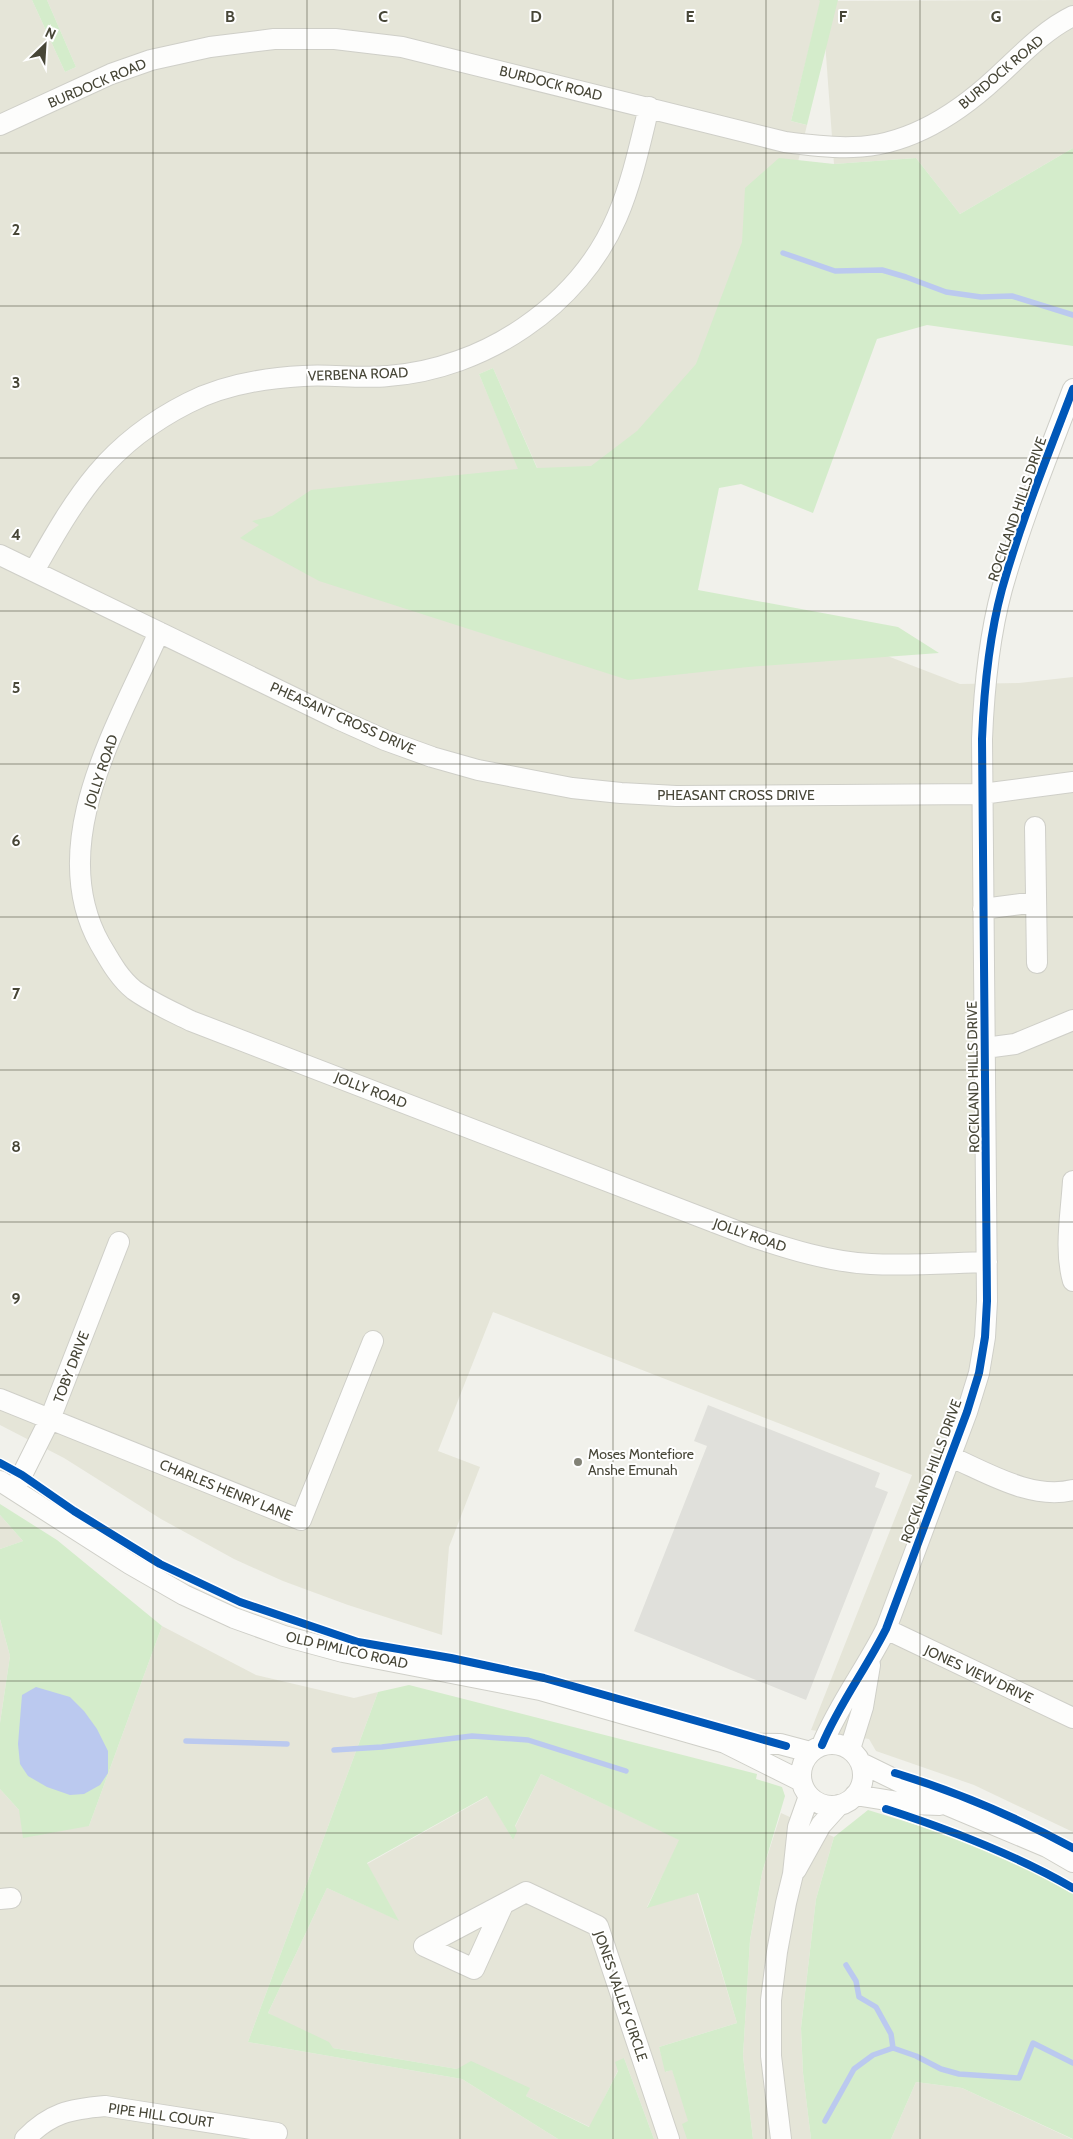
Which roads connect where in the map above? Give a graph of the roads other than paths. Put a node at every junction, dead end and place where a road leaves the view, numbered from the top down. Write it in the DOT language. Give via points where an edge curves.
graph roads {
  1 [pos="1073,16"];
  2 [pos="649,107"];
  3 [pos="0,125"];
  4 [pos="1073,389"];
  5 [pos="0,555"];
  6 [pos="34,571"];
  7 [pos="159,632"];
  8 [pos="1073,782"];
  9 [pos="982,794"];
  10 [pos="1035,827"];
  11 [pos="1036,902"];
  12 [pos="983,908"];
  13 [pos="1037,963"];
  14 [pos="1073,1020"];
  15 [pos="985,1048"];
  16 [pos="1073,1182"];
  17 [pos="119,1242"];
  18 [pos="987,1262"];
  19 [pos="1073,1281"];
  20 [pos="373,1341"];
  21 [pos="0,1399"];
  22 [pos="50,1419"];
  23 [pos="951,1457"];
  24 [pos="8,1485"];
  25 [pos="1073,1490"];
  26 [pos="886,1629"];
  27 [pos="870,1660"];
  28 [pos="1073,1718"];
  29 [pos="725,1743"];
  30 [pos="816,1749"];
  31 [pos="855,1756"];
  32 [pos="805,1788"];
  33 [pos="847,1800"];
  34 [pos="947,1805"];
  35 [pos="1073,1862"];
  36 [pos="793,1874"];
  37 [pos="503,1906"];
  38 [pos="277,2133"];
  39 [pos="25,2139"];
  40 [pos="669,2139"];
  41 [pos="781,2139"];
  1 -- 2 [label="street, BURDOCK ROAD" via="1038,39 964,106 910,135 880,144 822,147 785,142"];
  2 -- 3 [label="street, BURDOCK ROAD" via="402,47 335,40 274,39 210,47 152,60 111,74"];
  2 -- 6 [label="street, VERBENA ROAD" via="630,184 600,250 552,306 524,328 488,349 421,372 264,380 226,388 190,402 153,422 126,442 97,472 67,513"];
  4 -- 9 [label="street, ROCKLAND HILLS DRIVE" via="1018,535 1002,591 984,697"];
  5 -- 6 [label="street, PHEASANT CROSS DRIVE"];
  6 -- 7 [label="street, PHEASANT CROSS DRIVE"];
  7 -- 9 [label="street, PHEASANT CROSS DRIVE" via="385,740 432,757 523,780 572,788 676,796"];
  7 -- 18 [label="street, JOLLY ROAD" via="104,756 90,794 82,832 80,871 83,902 95,934 114,968 133,989 191,1021 789,1249 828,1259 870,1264"];
  8 -- 9 [label="street, PHEASANT CROSS DRIVE"];
  9 -- 12 [label="street, ROCKLAND HILLS DRIVE"];
  10 -- 11 [label="street"];
  11 -- 12 [label="street"];
  11 -- 13 [label="street"];
  12 -- 15 [label="street, ROCKLAND HILLS DRIVE"];
  14 -- 15 [label="street" via="1015,1044"];
  15 -- 18 [label="street, ROCKLAND HILLS DRIVE"];
  16 -- 19 [label="street" via="1069,1244"];
  17 -- 22 [label="street, TOBY DRIVE"];
  18 -- 23 [label="street, ROCKLAND HILLS DRIVE" via="985,1337 979,1373"];
  20 -- 22 [label="street, CHARLES HENRY LANE" via="301,1520"];
  21 -- 22 [label="street, CHARLES HENRY LANE"];
  22 -- 24 [label="street, TOBY DRIVE"];
  23 -- 25 [label="street" via="1023,1488 1044,1492"];
  23 -- 26 [label="street, ROCKLAND HILLS DRIVE"];
  24 -- 29 [label="street, OLD PIMLICO ROAD" via="130,1564 234,1618 343,1652 540,1690"];
  26 -- 27 [label="street, ROCKLAND HILLS DRIVE"];
  26 -- 28 [label="street, JONES VIEW DRIVE"];
  27 -- 30 [label="street, ROCKLAND HILLS DRIVE"];
  27 -- 31 [label="street, ROCKLAND HILLS DRIVE"];
  29 -- 30 [label="street, OLD PIMLICO ROAD" via="780,1744"];
  29 -- 32 [label="street, OLD PIMLICO ROAD"];
  30 -- 31 [label="street" via="836,1744"];
  30 -- 32 [label="street" via="802,1766"];
  31 -- 33 [label="street" via="862,1783"];
  31 -- 34 [label="street"];
  32 -- 33 [label="street" via="826,1805"];
  32 -- 36 [label="street"];
  33 -- 34 [label="street"];
  33 -- 36 [label="street" via="821,1826"];
  34 -- 35 [label="street" via="1047,1847"];
  36 -- 41 [label="street" via="771,2000 772,2056"];
  37 -- 40 [label="street, JONES VALLEY CIRCLE" via="526,1892 598,1926"];
  38 -- 39 [label="street, PIPE HILL COURT" via="105,2106 76,2108 57,2114 38,2125"];
}
